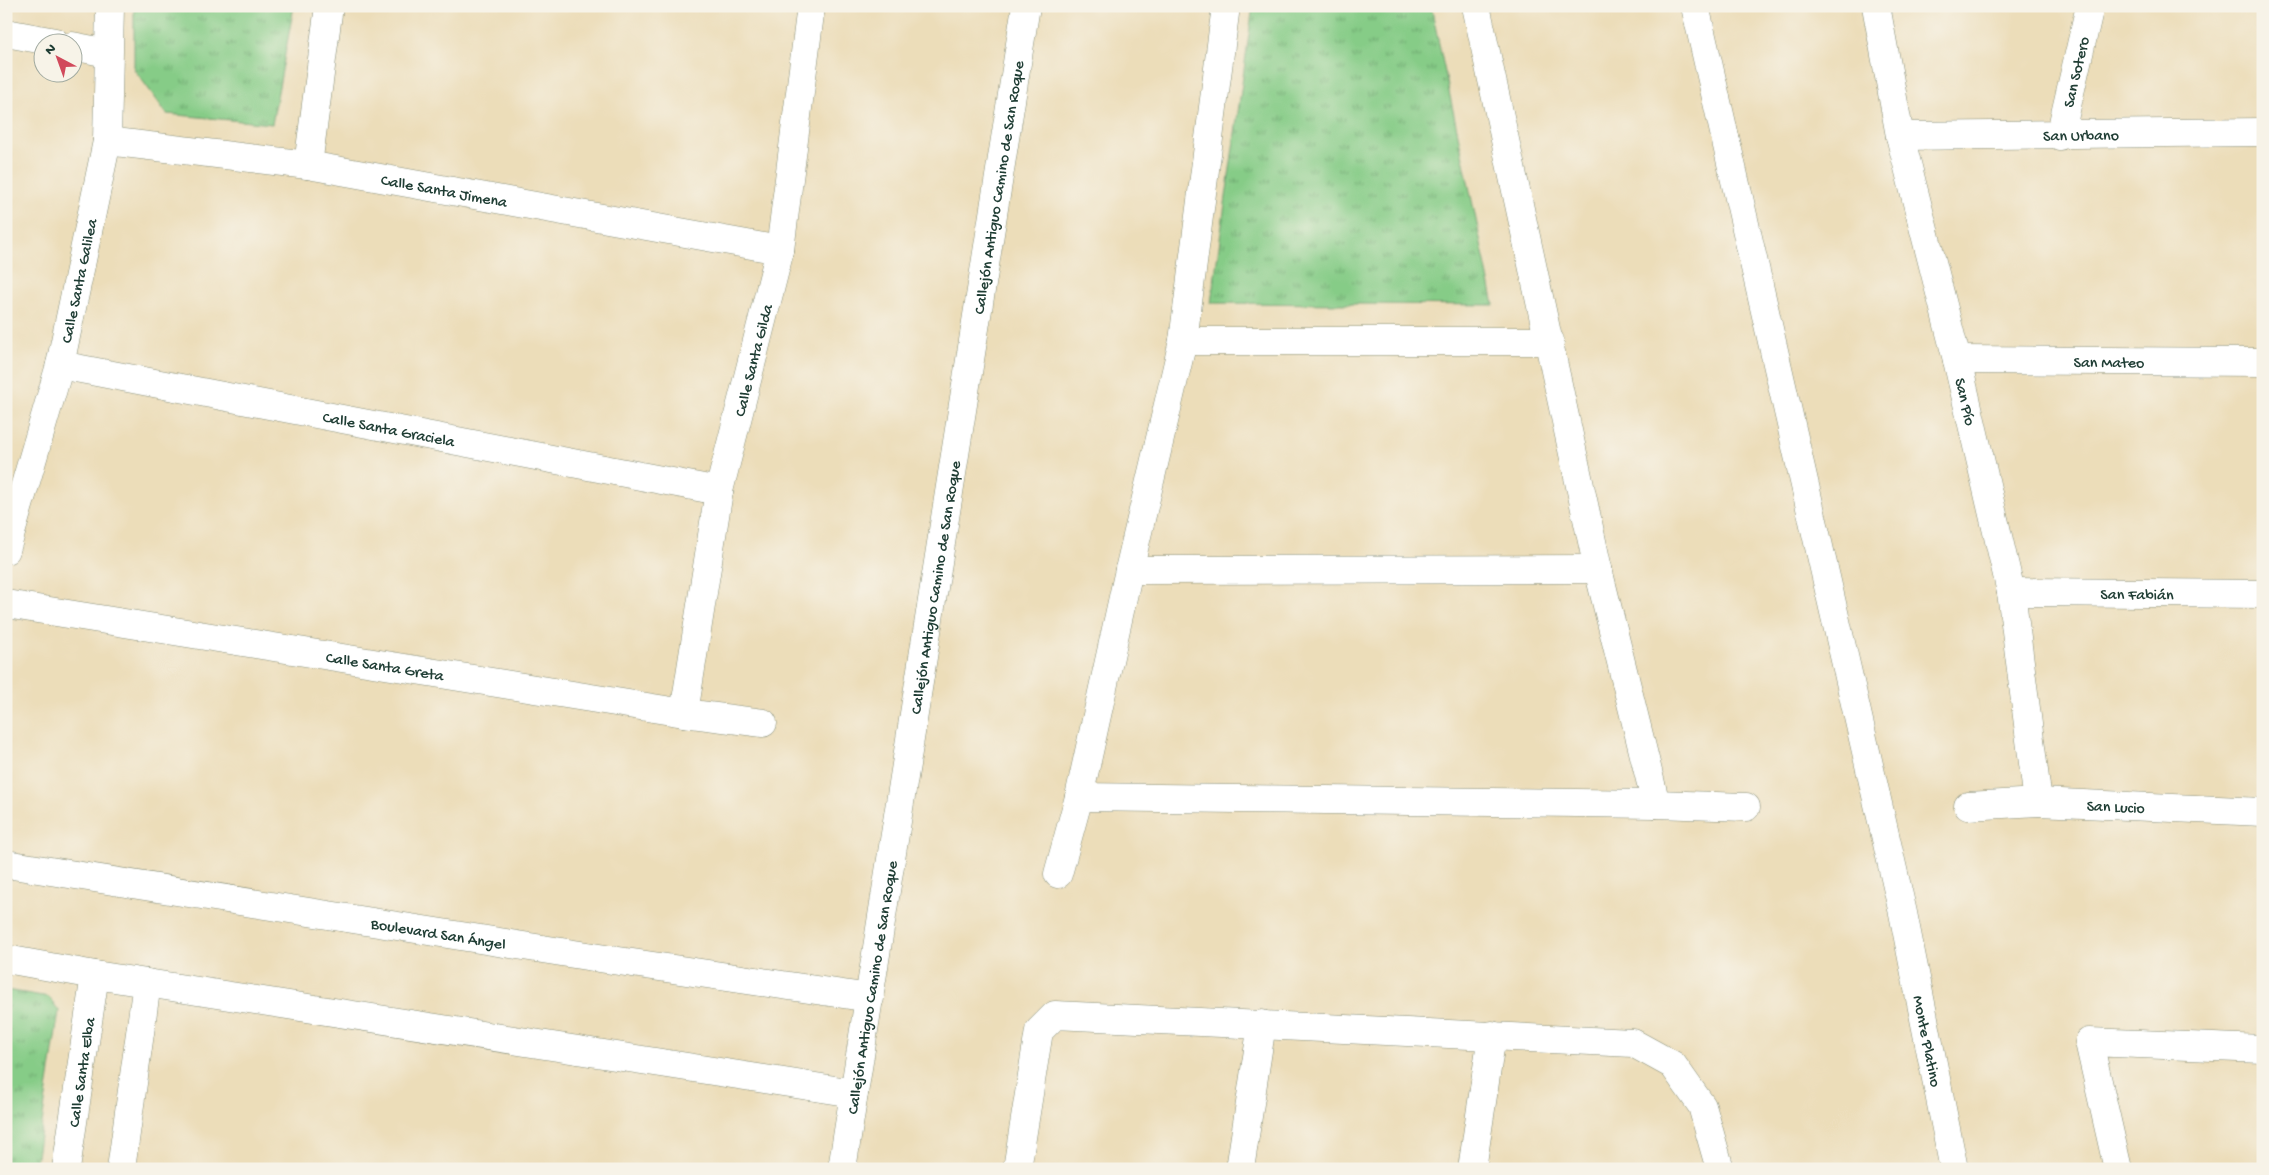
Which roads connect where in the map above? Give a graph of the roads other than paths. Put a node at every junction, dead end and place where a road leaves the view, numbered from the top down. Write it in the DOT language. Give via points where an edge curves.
graph roads {
  1 [pos="110,6"];
  2 [pos="329,6"];
  3 [pos="812,6"];
  4 [pos="1026,6"];
  5 [pos="1226,6"];
  6 [pos="1476,6"];
  7 [pos="1694,6"];
  8 [pos="1876,6"];
  9 [pos="2090,6"];
  10 [pos="6,33"];
  11 [pos="32,38"];
  12 [pos="82,48"];
  13 [pos="108,53"];
  14 [pos="2263,132"];
  15 [pos="1900,136"];
  16 [pos="2060,136"];
  17 [pos="107,141"];
  18 [pos="308,165"];
  19 [pos="780,250"];
  20 [pos="1183,341"];
  21 [pos="1550,341"];
  22 [pos="1957,360"];
  23 [pos="2263,362"];
  24 [pos="60,365"];
  25 [pos="719,491"];
  26 [pos="6,550"];
  27 [pos="1598,569"];
  28 [pos="1129,570"];
  29 [pos="2011,592"];
  30 [pos="2263,594"];
  31 [pos="6,604"];
  32 [pos="684,713"];
  33 [pos="763,723"];
  34 [pos="1079,797"];
  35 [pos="2038,802"];
  36 [pos="1656,804"];
  37 [pos="1968,806"];
  38 [pos="1746,807"];
  39 [pos="2263,812"];
  40 [pos="6,864"];
  41 [pos="1058,874"];
  42 [pos="6,959"];
  43 [pos="95,975"];
  44 [pos="146,983"];
  45 [pos="870,998"];
  46 [pos="1262,1024"];
  47 [pos="1492,1035"];
  48 [pos="2263,1049"];
  49 [pos="854,1093"];
  50 [pos="66,1169"];
  51 [pos="121,1169"];
  52 [pos="842,1169"];
  53 [pos="1016,1169"];
  54 [pos="1240,1169"];
  55 [pos="1472,1169"];
  56 [pos="1720,1169"];
  57 [pos="1954,1169"];
  58 [pos="2118,1169"];
  1 -- 13 [label="street, Calle Santa Galilea"];
  2 -- 18 [label="street"];
  3 -- 19 [label="street, Calle Santa Gilda"];
  4 -- 45 [label="street, Callejón Antiguo Camino de San Roque"];
  5 -- 20 [label="street"];
  6 -- 21 [label="street"];
  7 -- 57 [label="street, Monte Platino" via="1903,913"];
  8 -- 15 [label="street, San Pío"];
  9 -- 16 [label="street, San Sotero"];
  10 -- 11 [label="street"];
  12 -- 13 [label="street"];
  13 -- 17 [label="street, Calle Santa Galilea"];
  14 -- 16 [label="street, San Urbano"];
  15 -- 16 [label="street, San Urbano"];
  15 -- 22 [label="street, San Pío"];
  17 -- 18 [label="street, Calle Santa Jimena"];
  17 -- 24 [label="street, Calle Santa Galilea"];
  18 -- 19 [label="street, Calle Santa Jimena"];
  19 -- 25 [label="street, Calle Santa Gilda"];
  20 -- 21 [label="street"];
  20 -- 28 [label="street"];
  21 -- 27 [label="street"];
  22 -- 23 [label="street, San Mateo"];
  22 -- 29 [label="street, San Pío"];
  24 -- 25 [label="street, Calle Santa Graciela"];
  24 -- 26 [label="street, Calle Santa Galilea"];
  25 -- 32 [label="street, Calle Santa Gilda"];
  27 -- 28 [label="street"];
  27 -- 36 [label="street"];
  28 -- 34 [label="street"];
  29 -- 30 [label="street, San Fabián"];
  29 -- 35 [label="street, San Pío"];
  31 -- 32 [label="street, Calle Santa Greta"];
  32 -- 33 [label="street, Calle Santa Greta"];
  34 -- 36 [label="street"];
  34 -- 41 [label="street"];
  35 -- 37 [label="street, San Lucio"];
  35 -- 39 [label="street, San Lucio"];
  36 -- 38 [label="street"];
  40 -- 45 [label="street, Boulevard San Ángel"];
  42 -- 43 [label="street"];
  43 -- 44 [label="street"];
  43 -- 50 [label="street, Calle Santa Elba"];
  44 -- 49 [label="street"];
  44 -- 51 [label="street"];
  45 -- 49 [label="street, Callejón Antiguo Camino de San Roque"];
  46 -- 47 [label="street"];
  46 -- 53 [label="street" via="1055,1015 1039,1031"];
  46 -- 54 [label="street"];
  47 -- 55 [label="street"];
  47 -- 56 [label="street" via="1633,1043 1673,1065 1702,1106"];
  48 -- 58 [label="street" via="2088,1042"];
  49 -- 52 [label="street, Callejón Antiguo Camino de San Roque"];
}
